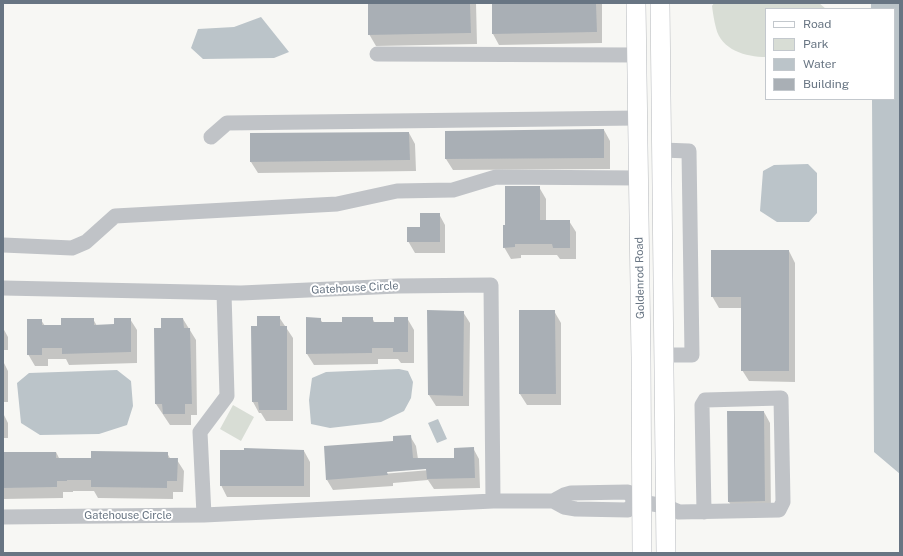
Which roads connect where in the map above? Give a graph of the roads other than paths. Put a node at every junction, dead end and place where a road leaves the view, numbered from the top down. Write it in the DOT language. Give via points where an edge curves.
graph roads {
  1 [pos="636,3"];
  2 [pos="660,3"];
  3 [pos="377,54"];
  4 [pos="636,55"];
  5 [pos="637,118"];
  6 [pos="211,137"];
  7 [pos="662,150"];
  8 [pos="638,178"];
  9 [pos="3,245"];
  10 [pos="3,288"];
  11 [pos="224,293"];
  12 [pos="663,355"];
  13 [pos="493,501"];
  14 [pos="638,501"];
  15 [pos="665,506"];
  16 [pos="704,512"];
  17 [pos="204,516"];
  18 [pos="3,517"];
  19 [pos="642,553"];
  20 [pos="666,553"];
  1 -- 4 [label="main road, Goldenrod Road"];
  2 -- 7 [label="main road, Goldenrod Road"];
  3 -- 4 [label="lane"];
  4 -- 5 [label="main road, Goldenrod Road"];
  5 -- 6 [label="lane" via="227,123"];
  5 -- 8 [label="main road, Goldenrod Road"];
  7 -- 12 [label="main road, Goldenrod Road"];
  7 -- 12 [label="lane" via="689,151 692,355"];
  8 -- 9 [label="lane" via="496,177 453,190 397,191 337,204 115,216 86,242 72,248"];
  8 -- 14 [label="main road, Goldenrod Road"];
  10 -- 11 [label="lane, Gatehouse Circle"];
  11 -- 13 [label="lane, Gatehouse Circle" via="492,285"];
  11 -- 17 [label="lane" via="227,396 200,432"];
  12 -- 15 [label="main road, Goldenrod Road"];
  13 -- 14 [label="lane, Gatehouse Circle" via="553,501 564,507 628,510"];
  13 -- 17 [label="lane, Gatehouse Circle"];
  14 -- 15 [label="lane"];
  14 -- 19 [label="main road, Goldenrod Road"];
  15 -- 16 [label="lane" via="680,512"];
  15 -- 20 [label="main road, Goldenrod Road"];
  16 -- 16 [label="lane" via="778,510 783,502 781,398 704,400"];
  17 -- 18 [label="lane, Gatehouse Circle"];
}
